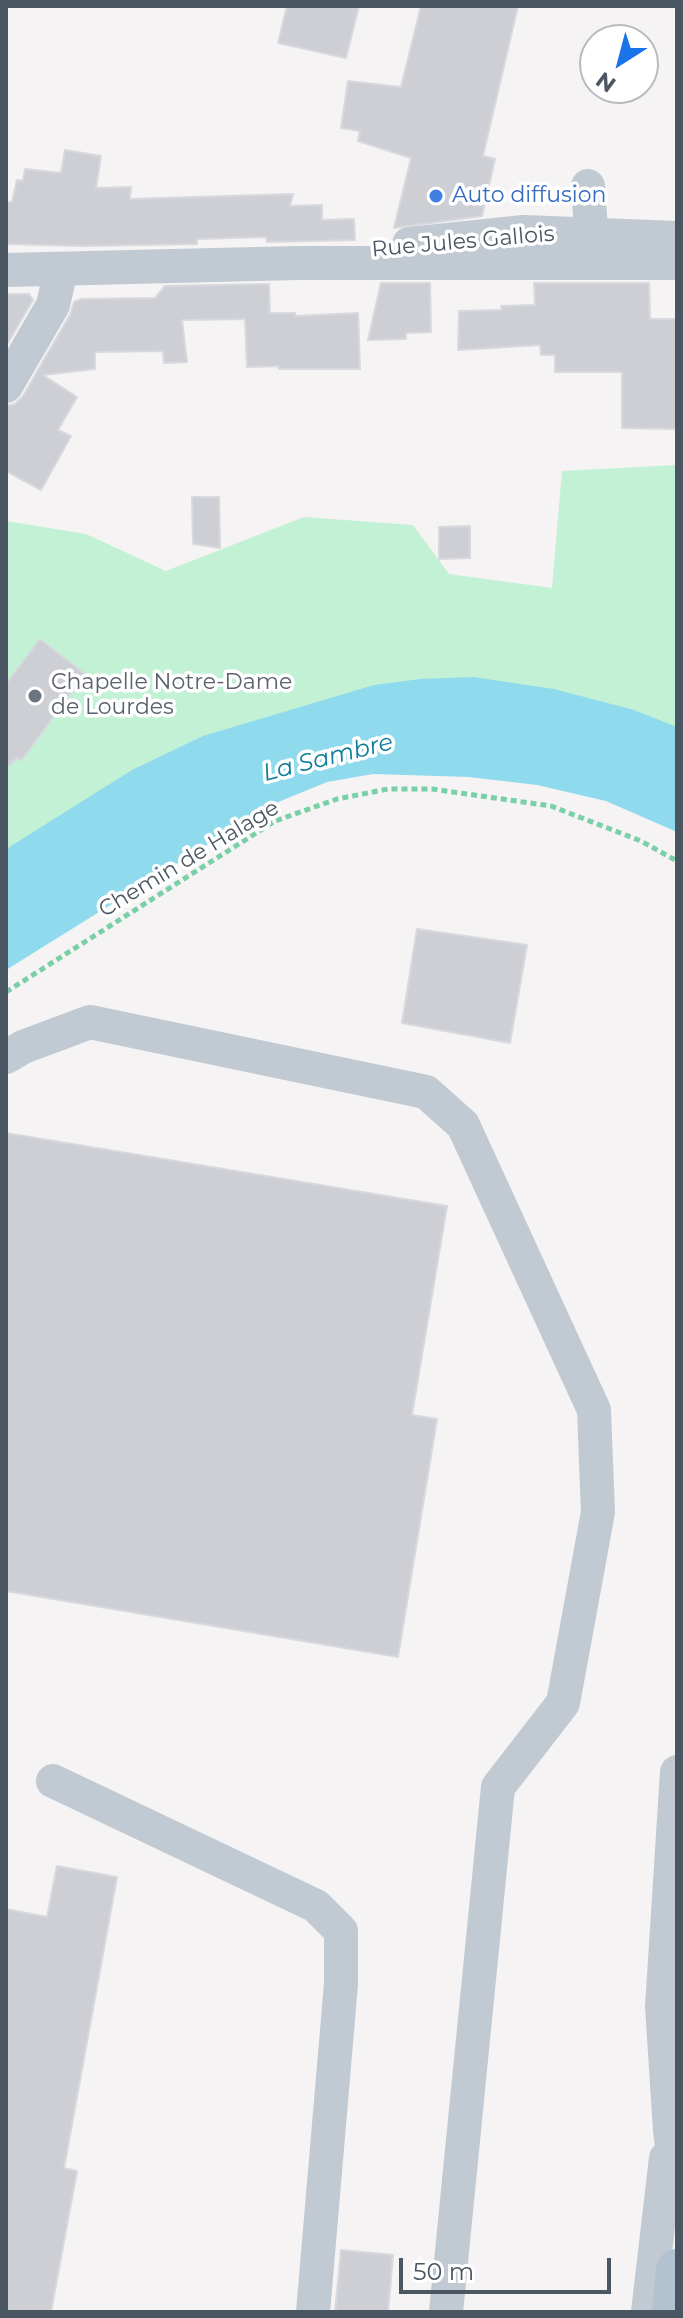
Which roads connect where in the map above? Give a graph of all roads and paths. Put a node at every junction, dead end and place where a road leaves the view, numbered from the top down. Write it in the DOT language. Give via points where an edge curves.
graph roads {
  1 [pos="588,186"];
  2 [pos="593,233"];
  3 [pos="677,238"];
  4 [pos="419,262"];
  5 [pos="298,263"];
  6 [pos="677,263"];
  7 [pos="61,269"];
  8 [pos="6,270"];
  9 [pos="6,386"];
  10 [pos="677,861"];
  11 [pos="6,992"];
  12 [pos="6,1057"];
  13 [pos="677,1772"];
  14 [pos="53,1781"];
  15 [pos="677,2095"];
  16 [pos="670,2130"];
  17 [pos="677,2185"];
  18 [pos="677,2270"];
  19 [pos="313,2312"];
  20 [pos="446,2312"];
  21 [pos="648,2312"];
  22 [pos="673,2312"];
  1 -- 2 [label="street"];
  2 -- 3 [label="street, Rue Jules Gallois"];
  2 -- 4 [label="street" via="589,249 464,254"];
  2 -- 5 [label="street, Rue Jules Gallois" via="524,232 437,240"];
  4 -- 5 [label="street, Rue Jules Gallois"];
  4 -- 6 [label="street, Rue Jules Gallois"];
  5 -- 7 [label="street, Rue Jules Gallois"];
  7 -- 8 [label="street, Rue Jules Gallois"];
  7 -- 9 [label="street" via="53,305"];
  10 -- 11 [label="path, Chemin de Halage" via="551,806 432,789 388,789 337,799 275,821"];
  12 -- 20 [label="street" via="90,1022 426,1092 463,1125 594,1410 598,1512 563,1703 498,1787"];
  13 -- 16 [label="street" via="662,2007"];
  14 -- 19 [label="street" via="316,1906 341,1931"];
  15 -- 16 [label="street"];
  16 -- 17 [label="street"];
  16 -- 21 [label="street"];
  18 -- 22 [label="main road"];
}
